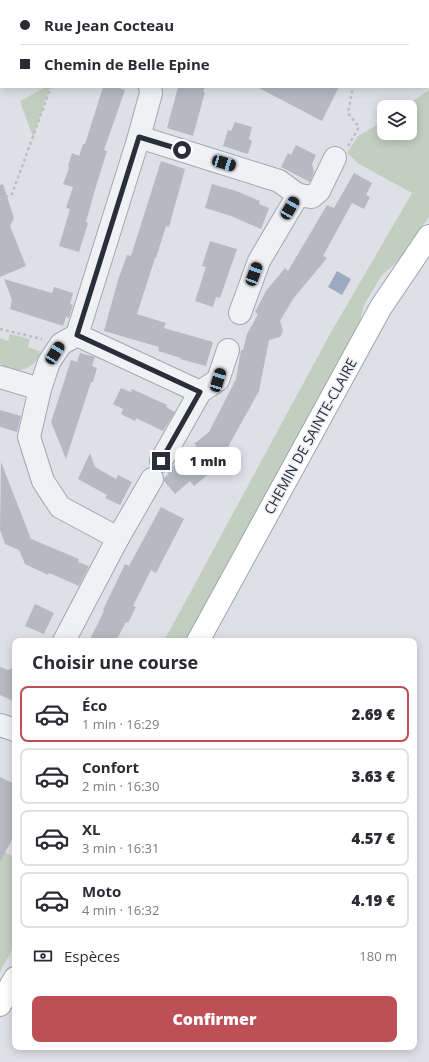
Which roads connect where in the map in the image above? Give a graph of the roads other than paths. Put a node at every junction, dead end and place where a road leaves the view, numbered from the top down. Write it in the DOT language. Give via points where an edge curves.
graph roads {
  1 [pos="150,88"];
  2 [pos="139,137"];
  3 [pos="335,158"];
  4 [pos="298,195"];
  5 [pos="429,236"];
  6 [pos="240,313"];
  7 [pos="69,339"];
  8 [pos="228,350"];
  9 [pos="0,377"];
  10 [pos="40,389"];
  11 [pos="200,392"];
  12 [pos="118,538"];
  13 [pos="66,638"];
  14 [pos="200,638"];
  15 [pos="12,983"];
  16 [pos="0,1005"];
  1 -- 2 [label="street"];
  2 -- 4 [label="street" via="279,181"];
  2 -- 7 [label="street"];
  3 -- 4 [label="street" via="319,191 312,197"];
  4 -- 6 [label="street" via="259,261"];
  5 -- 14 [label="main road, CHEMIN DE SAINTE-CLAIRE" via="381,307"];
  7 -- 10 [label="street" via="49,362"];
  7 -- 11 [label="street"];
  8 -- 11 [label="street" via="218,380"];
  9 -- 10 [label="street"];
  10 -- 12 [label="street" via="29,437 43,481 60,507"];
  11 -- 12 [label="street"];
  12 -- 13 [label="street"];
  15 -- 16 [label="main road"];
}
